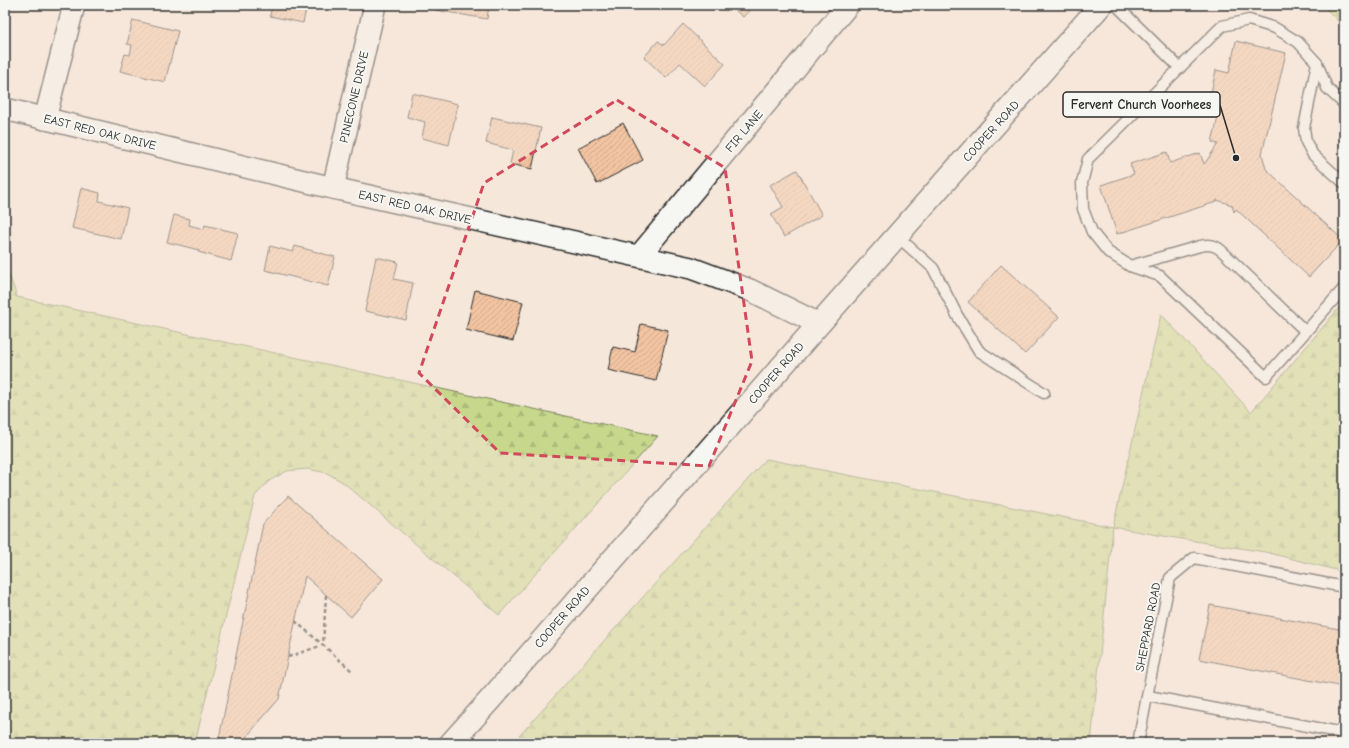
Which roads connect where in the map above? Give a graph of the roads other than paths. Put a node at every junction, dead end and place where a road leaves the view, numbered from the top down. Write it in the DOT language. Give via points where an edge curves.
graph roads {
  1 [pos="74,5"];
  2 [pos="375,5"];
  3 [pos="848,5"];
  4 [pos="1102,5"];
  5 [pos="1116,5"];
  6 [pos="1317,63"];
  7 [pos="1180,68"];
  8 [pos="1344,104"];
  9 [pos="5,109"];
  10 [pos="45,119"];
  11 [pos="1344,183"];
  12 [pos="333,188"];
  13 [pos="897,236"];
  14 [pos="639,256"];
  15 [pos="1130,266"];
  16 [pos="1344,288"];
  17 [pos="819,324"];
  18 [pos="1306,332"];
  19 [pos="1044,393"];
  20 [pos="1344,587"];
  21 [pos="1148,696"];
  22 [pos="1344,733"];
  23 [pos="451,743"];
  24 [pos="1138,743"];
  1 -- 10 [label="street"];
  2 -- 12 [label="street, PINECONE DRIVE"];
  3 -- 14 [label="street, FIR LANE"];
  4 -- 13 [label="street, COOPER ROAD"];
  5 -- 7 [label="lane"];
  6 -- 7 [label="lane" via="1298,42 1275,28 1249,20 1222,26"];
  6 -- 8 [label="lane" via="1327,88"];
  6 -- 11 [label="lane" via="1304,128 1306,142 1313,155"];
  7 -- 15 [label="lane" via="1088,159 1082,183 1083,209 1092,232 1108,252"];
  9 -- 10 [label="street, EAST RED OAK DRIVE"];
  10 -- 12 [label="street, EAST RED OAK DRIVE"];
  12 -- 14 [label="street, EAST RED OAK DRIVE"];
  13 -- 17 [label="street, COOPER ROAD"];
  13 -- 19 [label="lane" via="933,268 979,351"];
  14 -- 17 [label="street, EAST RED OAK DRIVE" via="691,268 750,290"];
  15 -- 18 [label="lane" via="1200,246 1213,245"];
  15 -- 18 [label="lane" via="1160,276 1266,377"];
  16 -- 18 [label="lane"];
  17 -- 23 [label="street, COOPER ROAD"];
  20 -- 21 [label="lane, SHEPPARD ROAD" via="1194,558 1170,578"];
  21 -- 22 [label="lane"];
  21 -- 24 [label="lane, SHEPPARD ROAD"];
}
